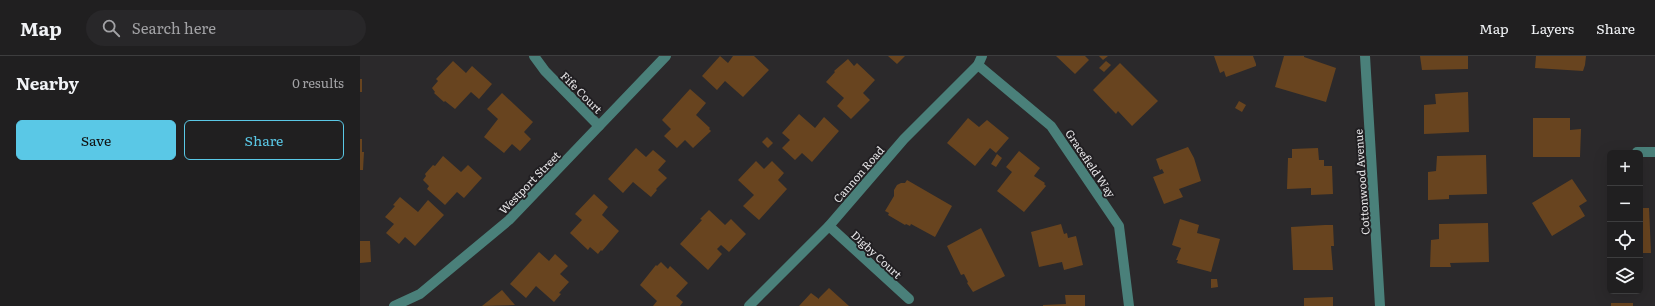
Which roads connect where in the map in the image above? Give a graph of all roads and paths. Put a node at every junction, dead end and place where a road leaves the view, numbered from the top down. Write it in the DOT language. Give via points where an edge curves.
graph roads {
  1 [pos="534,56"];
  2 [pos="666,56"];
  3 [pos="1365,56"];
  4 [pos="980,61"];
  5 [pos="599,126"];
  6 [pos="1643,152"];
  7 [pos="1655,152"];
  8 [pos="830,226"];
  9 [pos="909,299"];
  10 [pos="394,306"];
  11 [pos="749,306"];
  12 [pos="1129,306"];
  13 [pos="1380,306"];
  1 -- 5 [label="street, Fife Court" via="545,71"];
  2 -- 5 [label="street, Westport Street"];
  3 -- 13 [label="street, Cottonwood Avenue"];
  4 -- 8 [label="street, Cannon Road" via="904,139"];
  4 -- 12 [label="street, Gracefield Way" via="1051,126 1119,226"];
  5 -- 10 [label="street, Westport Street" via="509,220 420,294"];
  6 -- 7 [label="street"];
  8 -- 9 [label="street, Digby Court"];
  8 -- 11 [label="street, Cannon Road"];
}
